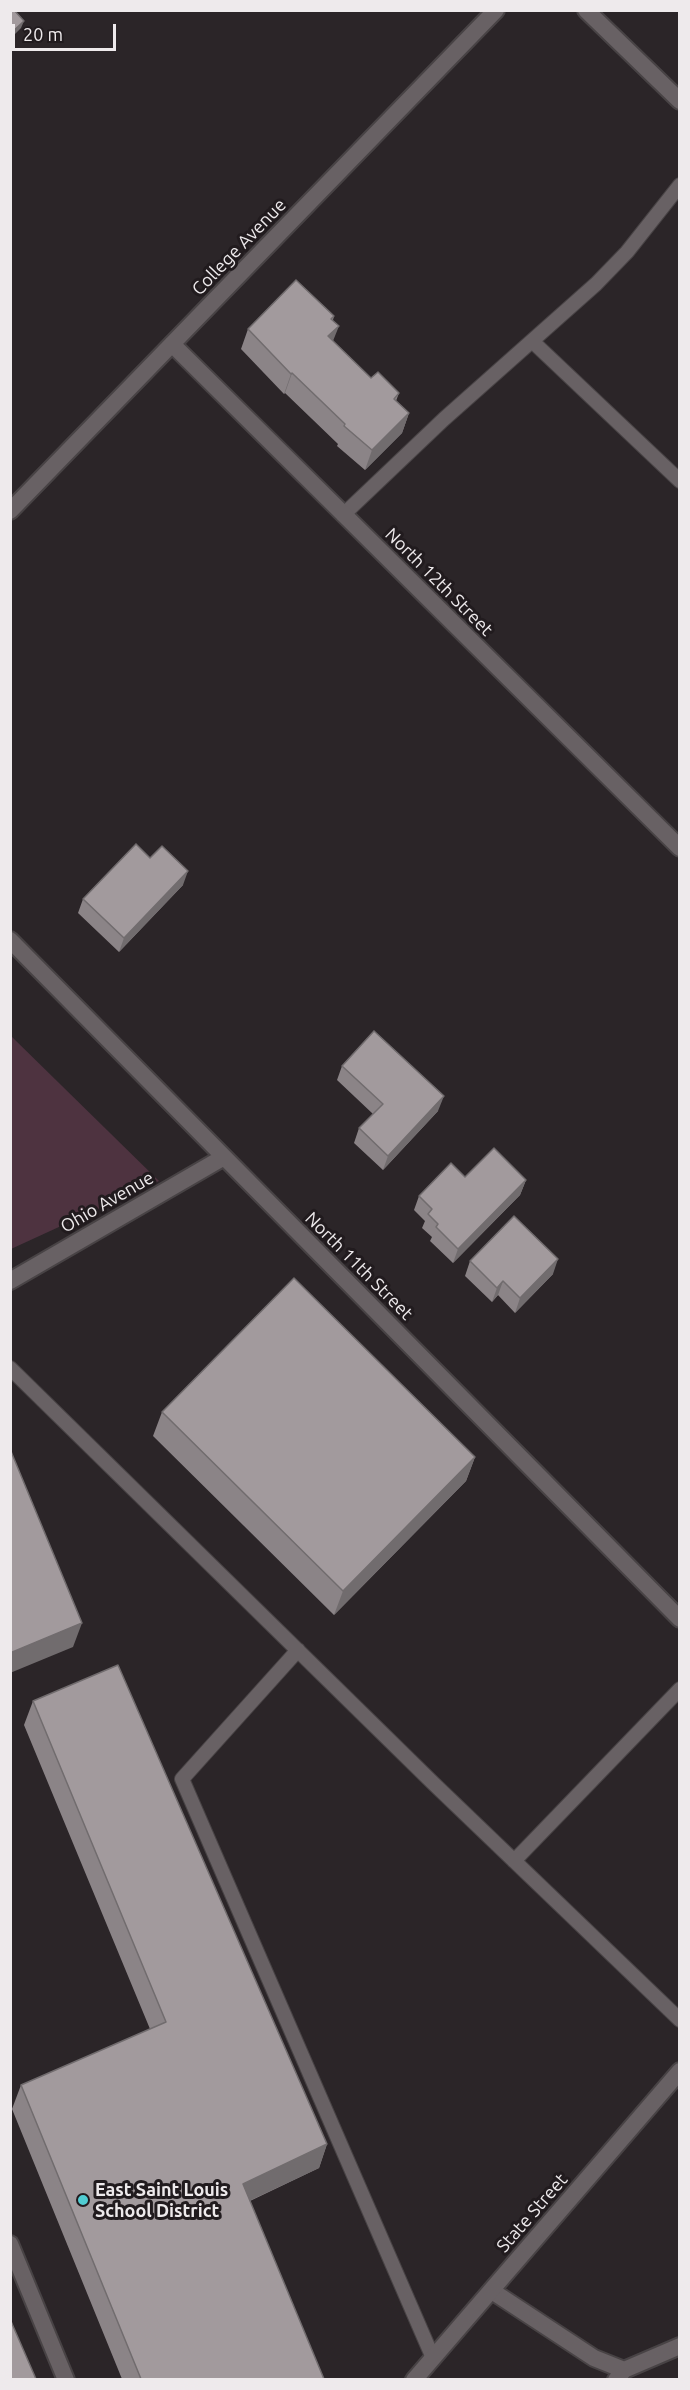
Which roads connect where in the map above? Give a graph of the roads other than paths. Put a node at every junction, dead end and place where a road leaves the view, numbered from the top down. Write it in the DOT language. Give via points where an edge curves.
graph roads {
  1 [pos="496,10"];
  2 [pos="586,10"];
  3 [pos="680,101"];
  4 [pos="680,185"];
  5 [pos="532,340"];
  6 [pos="172,344"];
  7 [pos="680,481"];
  8 [pos="10,511"];
  9 [pos="344,515"];
  10 [pos="680,848"];
  11 [pos="10,940"];
  12 [pos="224,1157"];
  13 [pos="10,1281"];
  14 [pos="10,1368"];
  15 [pos="680,1619"];
  16 [pos="298,1650"];
  17 [pos="680,1689"];
  18 [pos="514,1860"];
  19 [pos="680,2020"];
  20 [pos="680,2071"];
  21 [pos="10,2244"];
  22 [pos="492,2291"];
  23 [pos="680,2346"];
  24 [pos="433,2358"];
  25 [pos="623,2376"];
  26 [pos="66,2379"];
  27 [pos="414,2379"];
  1 -- 6 [label="street, College Avenue"];
  2 -- 3 [label="street"];
  4 -- 5 [label="lane" via="612,268"];
  5 -- 7 [label="lane"];
  5 -- 9 [label="lane"];
  6 -- 8 [label="street, College Avenue"];
  6 -- 9 [label="street, North 12th Street"];
  9 -- 10 [label="street, North 12th Street"];
  11 -- 12 [label="street, North 11th Street"];
  12 -- 13 [label="street, Ohio Avenue"];
  12 -- 15 [label="street, North 11th Street"];
  14 -- 16 [label="lane"];
  16 -- 18 [label="lane"];
  16 -- 24 [label="lane" via="182,1779"];
  17 -- 18 [label="lane"];
  18 -- 19 [label="lane"];
  20 -- 22 [label="street, State Street"];
  21 -- 26 [label="street"];
  22 -- 24 [label="street, State Street"];
  22 -- 25 [label="street"];
  23 -- 25 [label="street"];
  24 -- 27 [label="street, State Street"];
}
